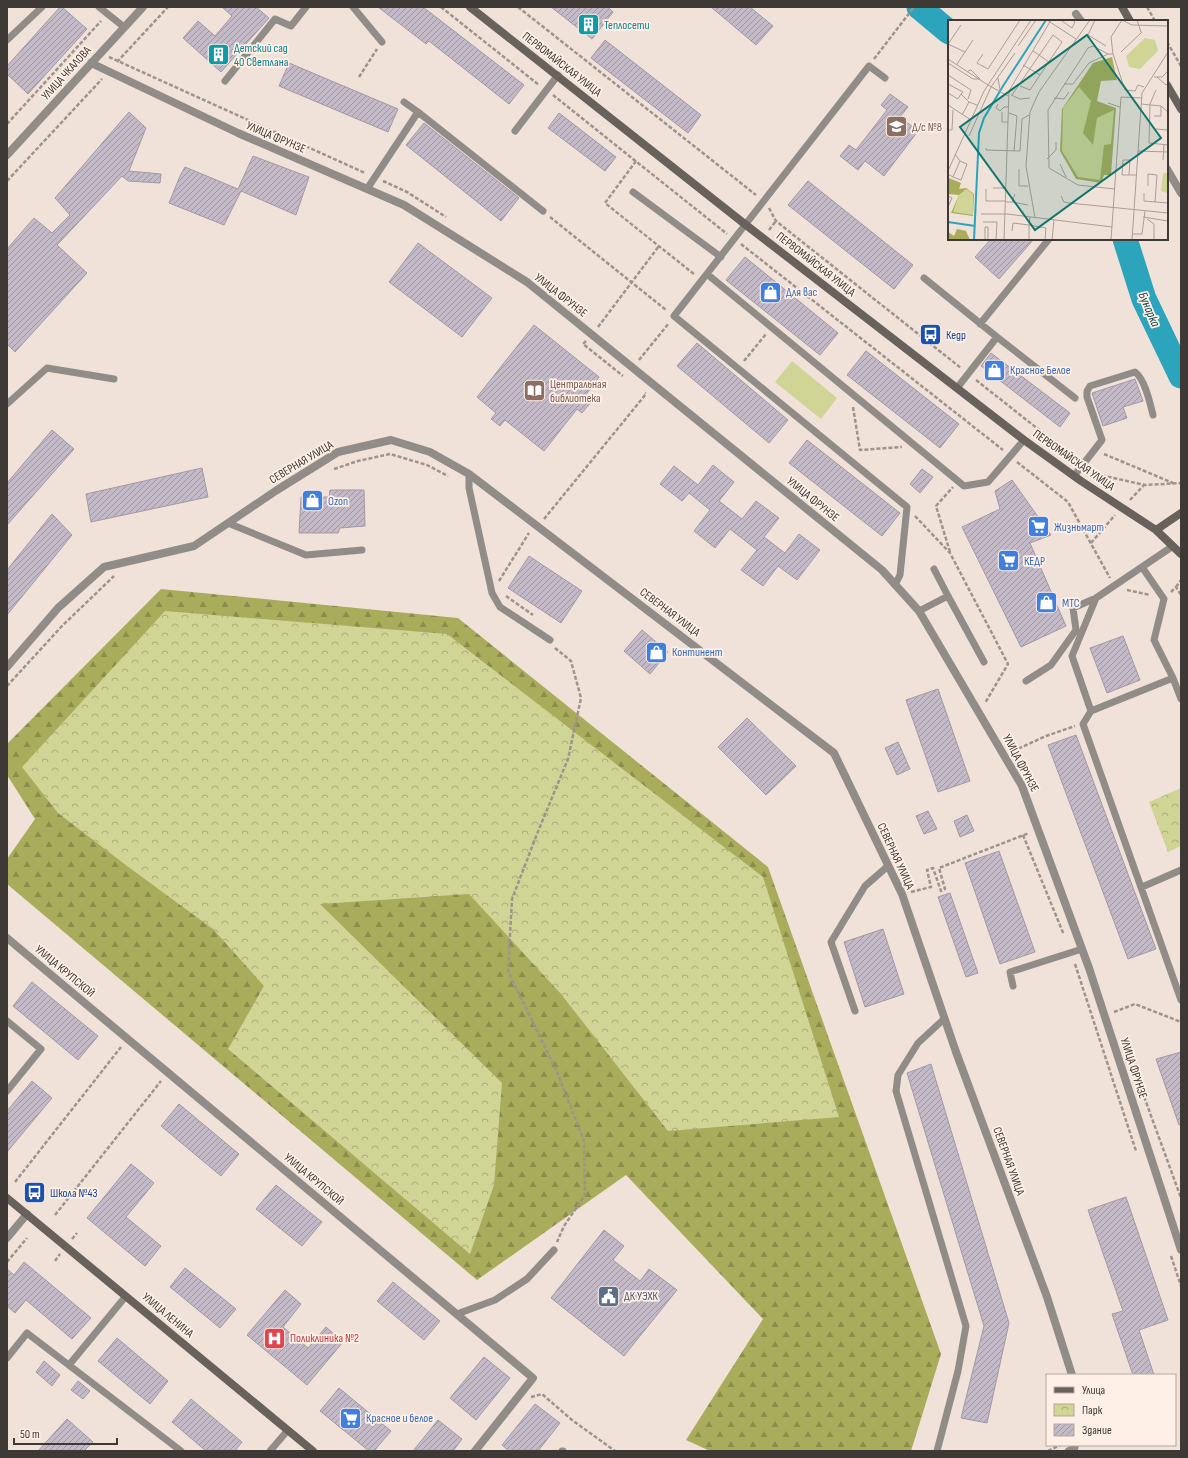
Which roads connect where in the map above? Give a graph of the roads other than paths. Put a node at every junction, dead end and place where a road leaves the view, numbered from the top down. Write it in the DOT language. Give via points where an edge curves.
graph roads {
  1 [pos="42,7"];
  2 [pos="99,7"];
  3 [pos="143,7"];
  4 [pos="306,7"];
  5 [pos="353,7"];
  6 [pos="1122,7"];
  7 [pos="472,8"];
  8 [pos="1129,20"];
  9 [pos="124,27"];
  10 [pos="7,40"];
  11 [pos="382,42"];
  12 [pos="91,63"];
  13 [pos="558,75"];
  14 [pos="885,78"];
  15 [pos="225,81"];
  16 [pos="1168,87"];
  17 [pos="404,102"];
  18 [pos="1181,109"];
  19 [pos="418,112"];
  20 [pos="515,131"];
  21 [pos="7,155"];
  22 [pos="1168,171"];
  23 [pos="367,189"];
  24 [pos="633,192"];
  25 [pos="1181,193"];
  26 [pos="543,211"];
  27 [pos="746,225"];
  28 [pos="1048,240"];
  29 [pos="721,257"];
  30 [pos="707,274"];
  31 [pos="924,278"];
  32 [pos="980,324"];
  33 [pos="996,337"];
  34 [pos="114,379"];
  35 [pos="957,388"];
  36 [pos="1075,398"];
  37 [pos="7,404"];
  38 [pos="1154,415"];
  39 [pos="1024,440"];
  40 [pos="469,474"];
  41 [pos="1074,476"];
  42 [pos="1181,513"];
  43 [pos="228,523"];
  44 [pos="1156,530"];
  45 [pos="1173,546"];
  46 [pos="362,550"];
  47 [pos="1181,554"];
  48 [pos="1142,567"];
  49 [pos="934,569"];
  50 [pos="895,585"];
  51 [pos="948,596"];
  52 [pos="1096,598"];
  53 [pos="919,611"];
  54 [pos="550,640"];
  55 [pos="984,662"];
  56 [pos="7,667"];
  57 [pos="1173,678"];
  58 [pos="1026,682"];
  59 [pos="1181,699"];
  60 [pos="1091,711"];
  61 [pos="888,866"];
  62 [pos="1181,870"];
  63 [pos="1142,887"];
  64 [pos="7,938"];
  65 [pos="1082,949"];
  66 [pos="1013,986"];
  67 [pos="1181,1000"];
  68 [pos="855,1011"];
  69 [pos="944,1019"];
  70 [pos="7,1021"];
  71 [pos="7,1092"];
  72 [pos="7,1198"];
  73 [pos="28,1214"];
  74 [pos="7,1238"];
  75 [pos="554,1250"];
  76 [pos="1181,1250"];
  77 [pos="126,1296"];
  78 [pos="457,1314"];
  79 [pos="7,1358"];
  80 [pos="69,1365"];
  81 [pos="1072,1374"];
  82 [pos="288,1430"];
  83 [pos="181,1451"];
  84 [pos="270,1451"];
  85 [pos="313,1451"];
  86 [pos="475,1451"];
  87 [pos="937,1451"];
  1 -- 10 [label="lane"];
  2 -- 9 [label="lane"];
  3 -- 9 [label="street, УЛИЦА ЧКАЛОВА"];
  4 -- 15 [label="lane" via="290,26 275,19"];
  5 -- 11 [label="lane"];
  6 -- 8 [label="main road"];
  7 -- 13 [label="main road, ПЕРВОМАЙСКАЯ УЛИЦА"];
  9 -- 12 [label="street, УЛИЦА ЧКАЛОВА"];
  12 -- 21 [label="street, УЛИЦА ЧКАЛОВА"];
  12 -- 23 [label="street, УЛИЦА ФРУНЗЕ" via="238,133"];
  13 -- 20 [label="lane"];
  13 -- 27 [label="main road, ПЕРВОМАЙСКАЯ УЛИЦА"];
  14 -- 27 [label="lane" via="869,66"];
  16 -- 18 [label="main road"];
  17 -- 19 [label="lane"];
  19 -- 23 [label="lane"];
  19 -- 26 [label="lane"];
  22 -- 25 [label="street"];
  23 -- 50 [label="street, УЛИЦА ФРУНЗЕ" via="404,205 527,282 876,565"];
  24 -- 29 [label="lane"];
  27 -- 29 [label="lane"];
  27 -- 35 [label="main road, ПЕРВОМАЙСКАЯ УЛИЦА"];
  28 -- 32 [label="lane"];
  29 -- 30 [label="lane"];
  30 -- 39 [label="lane" via="964,486 988,482"];
  30 -- 50 [label="lane" via="674,316 907,507 900,575"];
  31 -- 32 [label="lane"];
  32 -- 33 [label="lane"];
  33 -- 35 [label="lane"];
  33 -- 36 [label="lane"];
  34 -- 37 [label="lane" via="47,368"];
  35 -- 39 [label="main road, ПЕРВОМАЙСКАЯ УЛИЦА"];
  38 -- 41 [label="lane" via="1143,381 1134,372 1090,386 1086,397 1102,440"];
  39 -- 41 [label="main road, ПЕРВОМАЙСКАЯ УЛИЦА"];
  40 -- 43 [label="street, СЕВЕРНАЯ УЛИЦА" via="430,452 391,440 338,452"];
  40 -- 54 [label="lane" via="468,488 492,593 500,606"];
  40 -- 61 [label="street, СЕВЕРНАЯ УЛИЦА" via="834,753"];
  41 -- 44 [label="main road, ПЕРВОМАЙСКАЯ УЛИЦА"];
  42 -- 44 [label="main road"];
  43 -- 46 [label="lane" via="306,555"];
  43 -- 56 [label="street, СЕВЕРНАЯ УЛИЦА" via="194,546 104,567 58,608"];
  44 -- 45 [label="main road, ПЕРВОМАЙСКАЯ УЛИЦА"];
  45 -- 47 [label="main road, ПЕРВОМАЙСКАЯ УЛИЦА"];
  45 -- 48 [label="lane"];
  48 -- 52 [label="lane"];
  48 -- 57 [label="lane" via="1164,599 1154,640"];
  49 -- 51 [label="lane"];
  50 -- 53 [label="street, УЛИЦА ФРУНЗЕ"];
  51 -- 53 [label="lane"];
  51 -- 55 [label="lane"];
  52 -- 58 [label="lane" via="1072,608 1076,630 1051,664"];
  52 -- 60 [label="lane" via="1072,656"];
  53 -- 65 [label="street, УЛИЦА ФРУНЗЕ" via="1022,786"];
  57 -- 59 [label="lane"];
  57 -- 60 [label="lane"];
  60 -- 63 [label="lane" via="1083,724"];
  61 -- 68 [label="lane" via="865,886 831,942"];
  61 -- 69 [label="street, СЕВЕРНАЯ УЛИЦА" via="902,894"];
  62 -- 63 [label="lane"];
  63 -- 67 [label="lane"];
  64 -- 78 [label="street, УЛИЦА КРУПСКОЙ"];
  65 -- 66 [label="lane" via="1010,972"];
  65 -- 76 [label="street, УЛИЦА ФРУНЗЕ"];
  69 -- 81 [label="street, СЕВЕРНАЯ УЛИЦА" via="1047,1297"];
  69 -- 87 [label="lane" via="918,1043 898,1075 896,1091 966,1326 958,1372"];
  70 -- 71 [label="lane" via="41,1049"];
  72 -- 73 [label="main road, УЛИЦА ЛЕНИНА"];
  73 -- 74 [label="street"];
  73 -- 77 [label="main road, УЛИЦА ЛЕНИНА"];
  75 -- 78 [label="lane" via="528,1279 495,1300"];
  77 -- 80 [label="lane"];
  77 -- 82 [label="main road, УЛИЦА ЛЕНИНА"];
  78 -- 86 [label="street, УЛИЦА КРУПСКОЙ" via="533,1378"];
  79 -- 80 [label="lane" via="27,1333"];
  80 -- 83 [label="lane"];
  82 -- 84 [label="lane"];
  82 -- 85 [label="main road, УЛИЦА ЛЕНИНА"];
}
